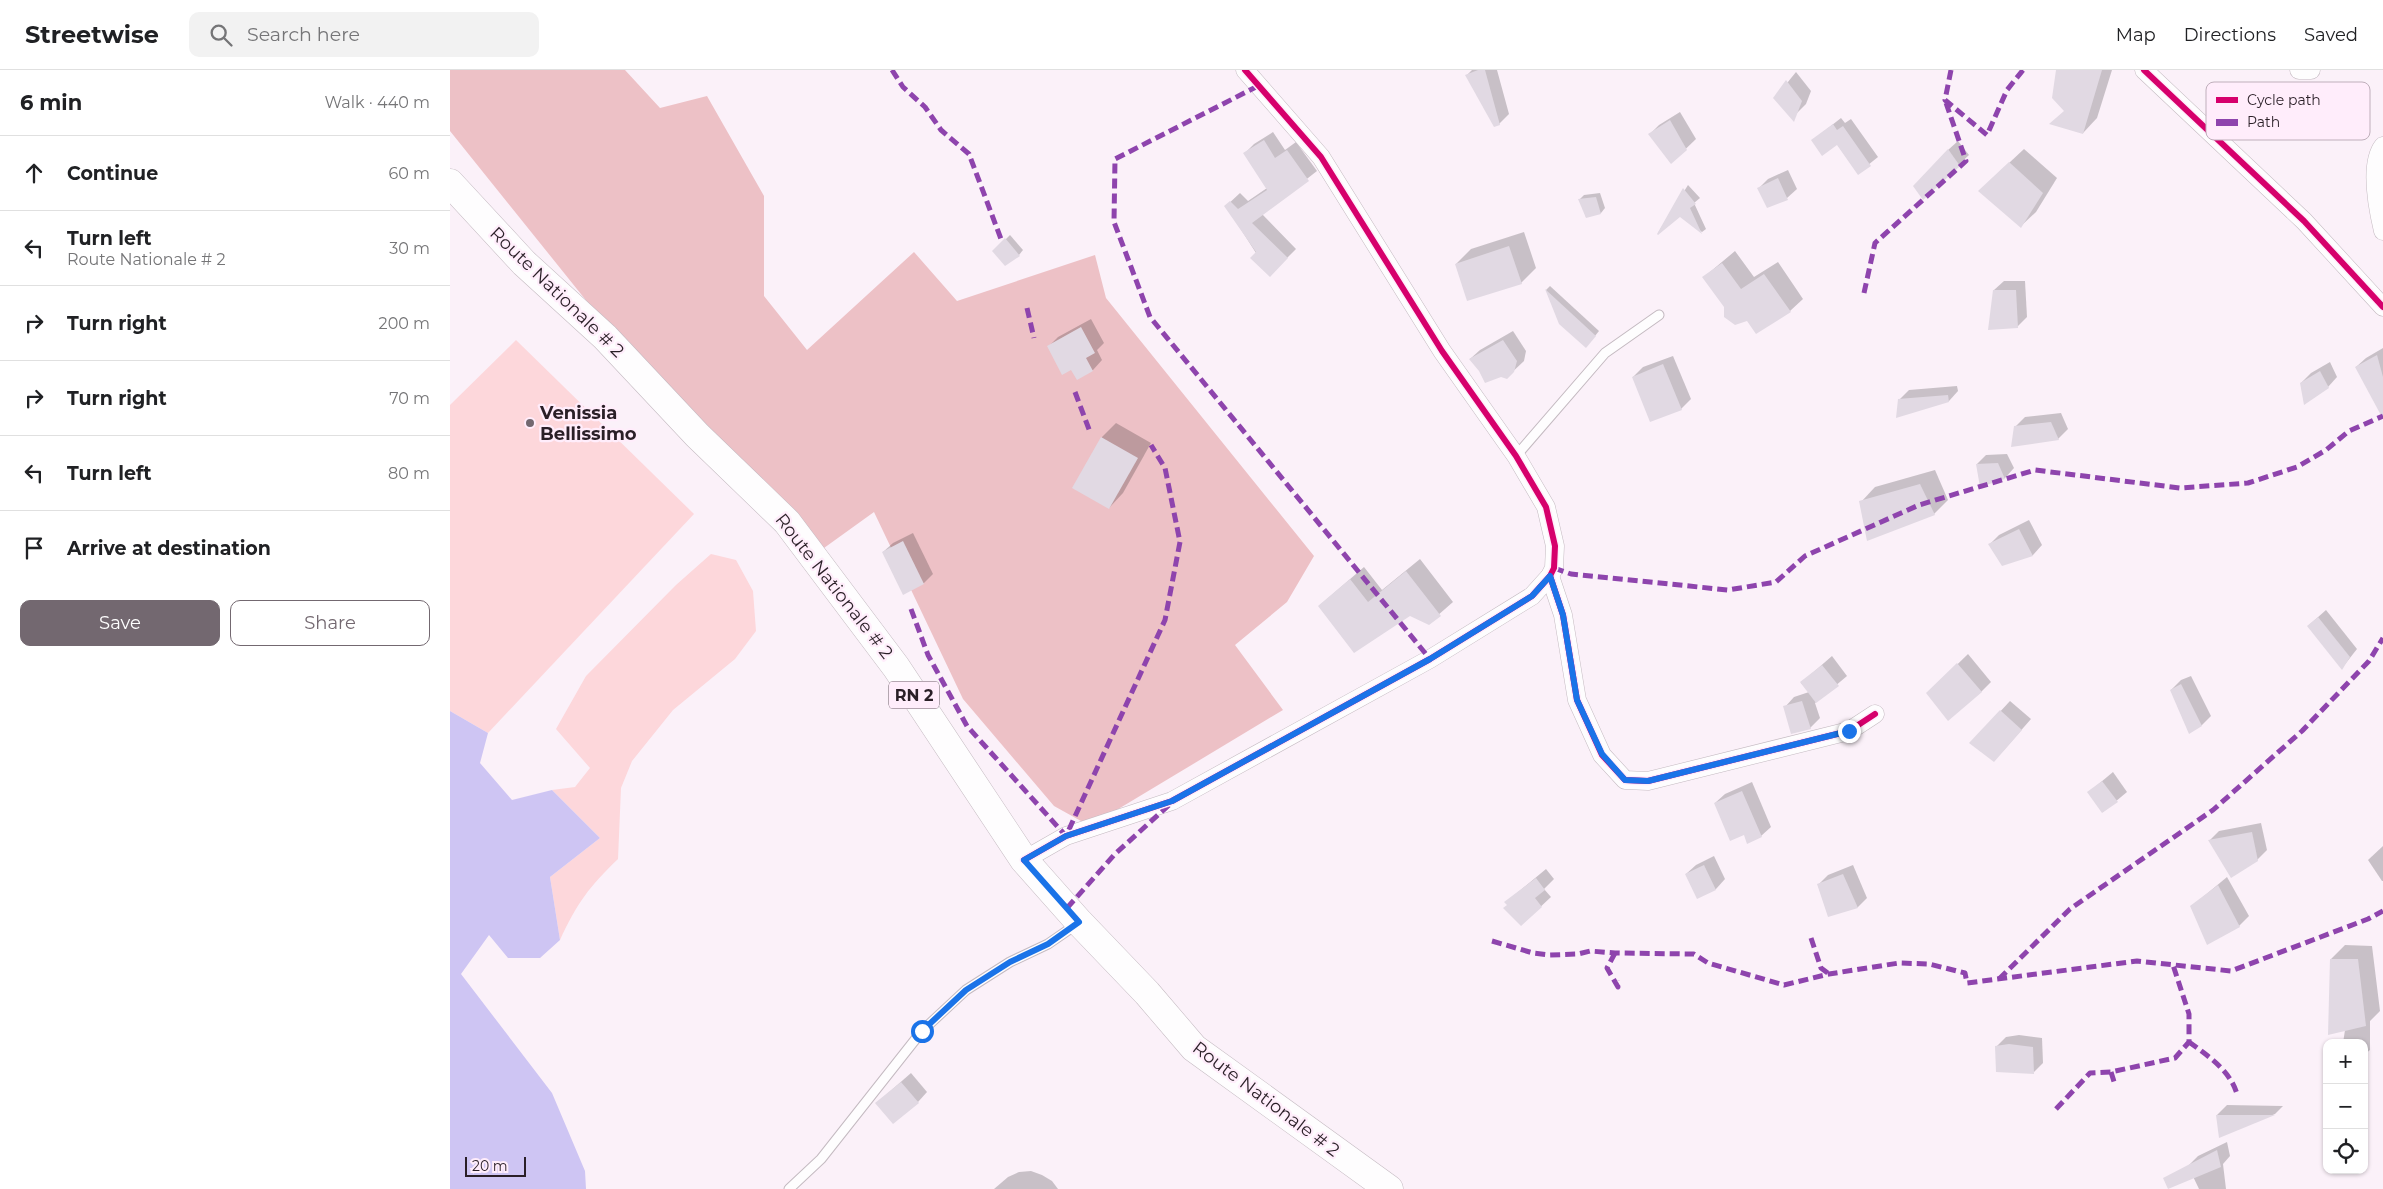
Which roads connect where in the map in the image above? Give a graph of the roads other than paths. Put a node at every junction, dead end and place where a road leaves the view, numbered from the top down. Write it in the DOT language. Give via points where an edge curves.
graph roads {
  1 [pos="1245,70"];
  2 [pos="2144,70"];
  3 [pos="2299,70"];
  4 [pos="2311,70"];
  5 [pos="2206,129"];
  6 [pos="2218,140"];
  7 [pos="2383,146"];
  8 [pos="450,183"];
  9 [pos="2383,231"];
  10 [pos="2383,307"];
  11 [pos="1659,314"];
  12 [pos="1516,456"];
  13 [pos="1550,576"];
  14 [pos="1875,714"];
  15 [pos="1024,860"];
  16 [pos="1079,922"];
  17 [pos="789,1189"];
  18 [pos="1389,1189"];
  1 -- 12 [label="street" via="1321,157 1442,351"];
  2 -- 5 [label="street"];
  3 -- 4 [label="street"];
  6 -- 10 [label="street" via="2304,221"];
  7 -- 9 [label="street" via="2377,153 2376,203"];
  8 -- 15 [label="main road, Route Nationale # 2 / RN 2" via="524,264 605,337 788,522 896,667"];
  11 -- 12 [label="lane" via="1605,352"];
  12 -- 13 [label="street" via="1546,507 1555,546 1554,568"];
  13 -- 14 [label="street" via="1563,615 1577,700 1602,754 1625,780 1648,781 1849,731"];
  13 -- 15 [label="street" via="1532,596 1430,659 1172,801 1066,836"];
  15 -- 16 [label="main road, Route Nationale # 2 / RN 2"];
  16 -- 17 [label="lane" via="1048,944 1010,962 966,990 922,1031 821,1159"];
  16 -- 18 [label="main road, Route Nationale # 2 / RN 2" via="1194,1048"];
}
